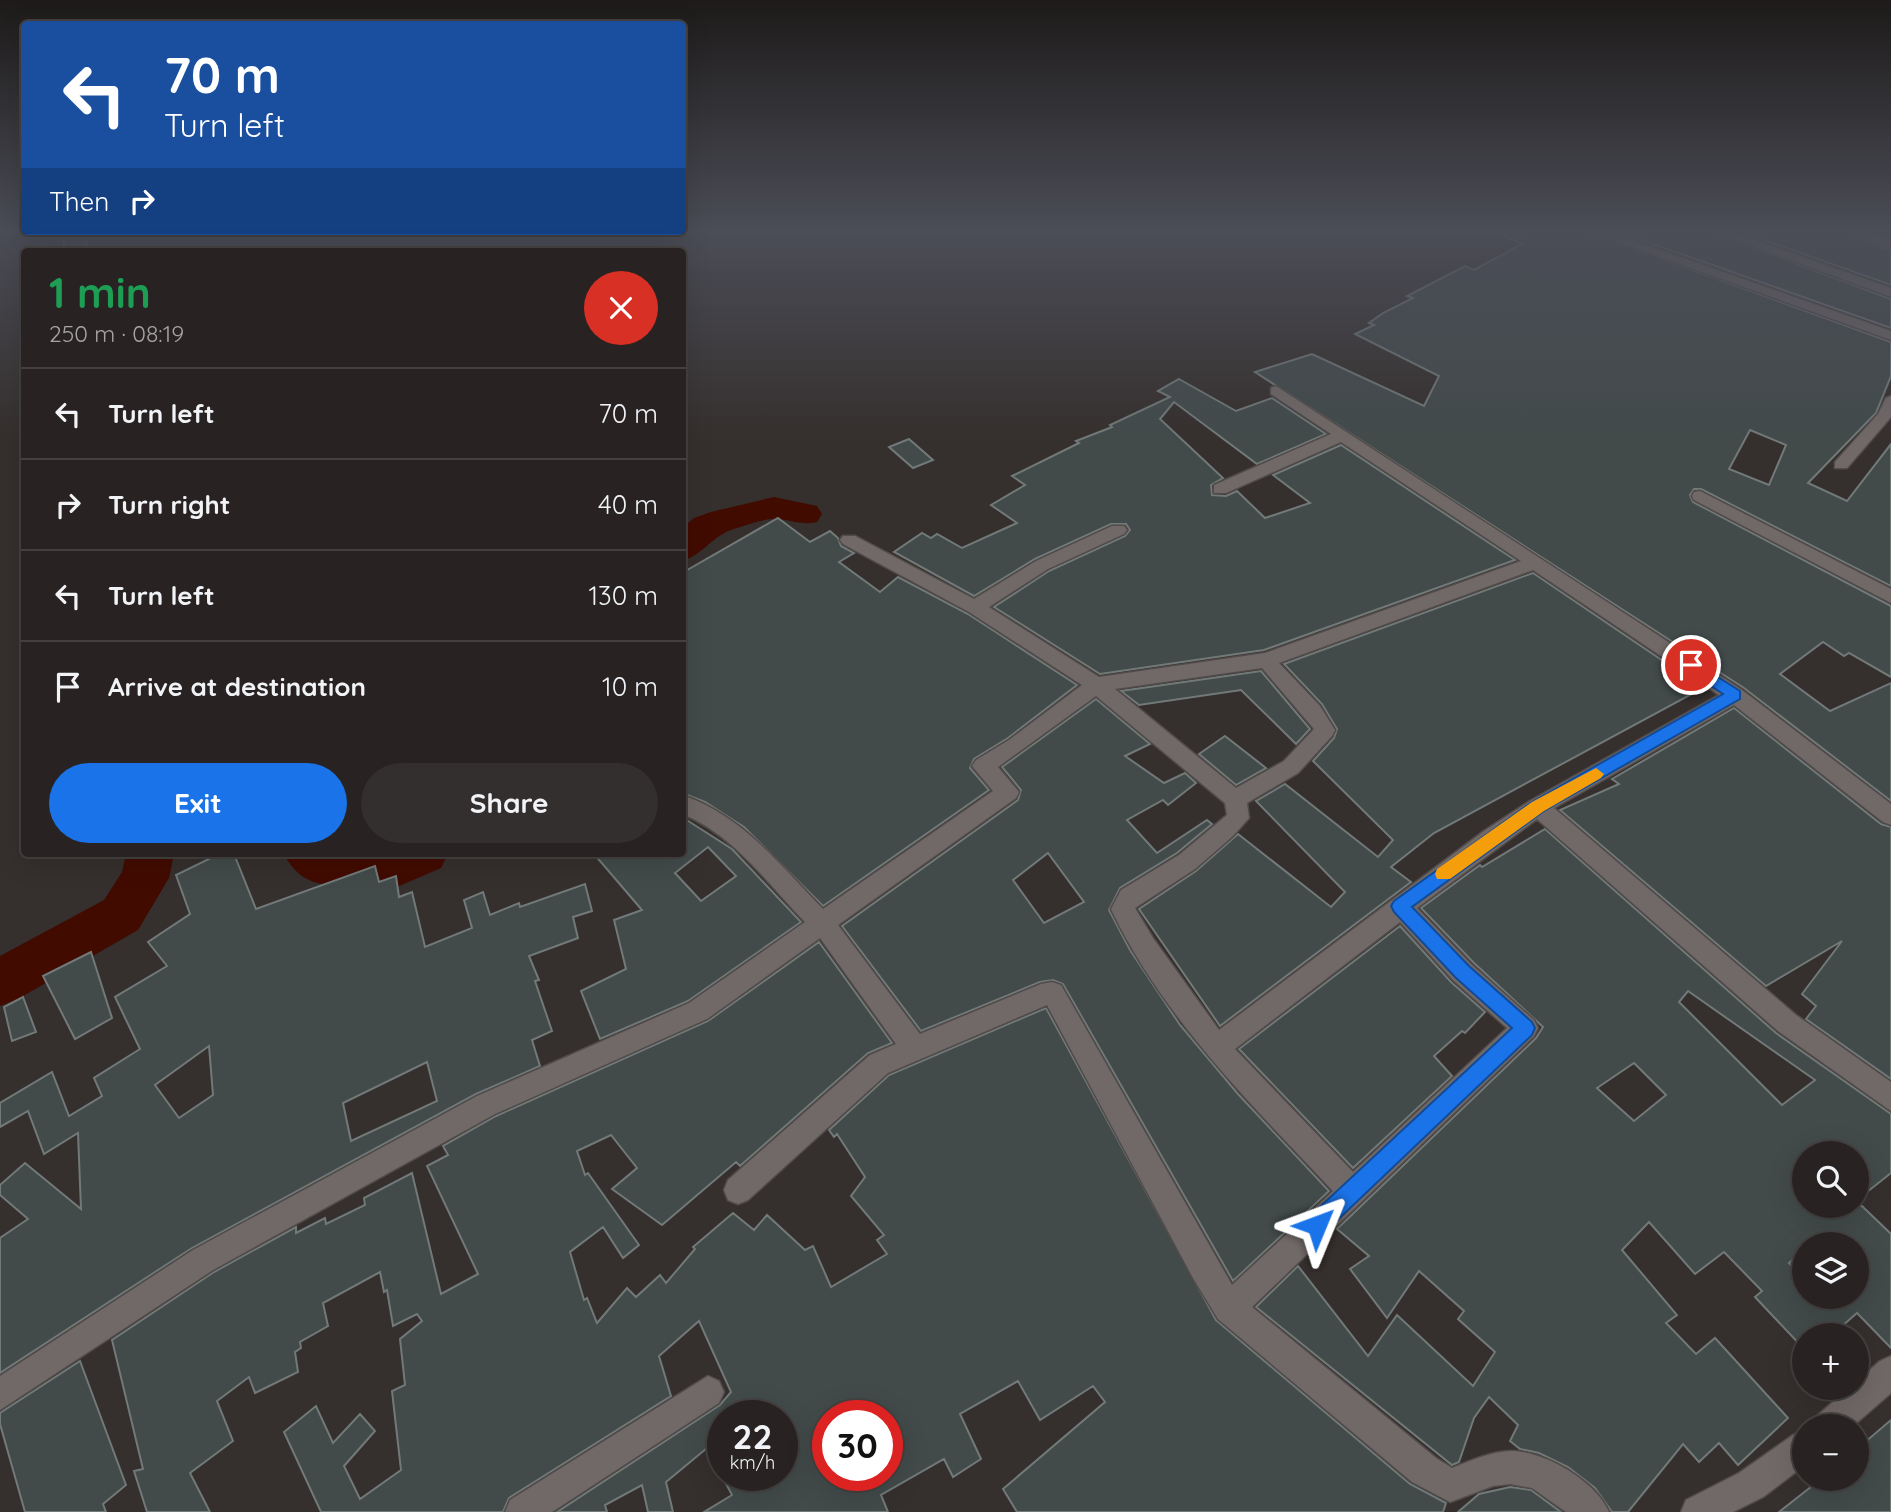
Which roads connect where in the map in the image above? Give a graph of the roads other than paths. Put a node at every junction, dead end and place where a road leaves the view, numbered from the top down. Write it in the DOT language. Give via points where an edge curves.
graph roads {
  1 [pos="1794,302"];
  2 [pos="1891,336"];
  3 [pos="1276,391"];
  4 [pos="1891,401"];
  5 [pos="1343,435"];
  6 [pos="1842,465"];
  7 [pos="1220,489"];
  8 [pos="1700,496"];
  9 [pos="1118,530"];
  10 [pos="849,540"];
  11 [pos="1537,562"];
  12 [pos="1891,597"];
  13 [pos="977,606"];
  14 [pos="1267,660"];
  15 [pos="1096,685"];
  16 [pos="1735,695"];
  17 [pos="1236,799"];
  18 [pos="686,806"];
  19 [pos="1538,807"];
  20 [pos="1891,816"];
  21 [pos="1400,906"];
  22 [pos="822,924"];
  23 [pos="915,1047"];
  24 [pos="1216,1048"];
  25 [pos="1891,1098"];
  26 [pos="738,1190"];
  27 [pos="1352,1191"];
  28 [pos="1229,1308"];
  29 [pos="1891,1372"];
  30 [pos="708,1392"];
  31 [pos="0,1394"];
  32 [pos="1843,1414"];
  33 [pos="1792,1455"];
  34 [pos="522,1512"];
  35 [pos="1592,1512"];
  36 [pos="1698,1512"];
  1 -- 2 [label="street"];
  3 -- 5 [label="street"];
  4 -- 6 [label="street" via="1885,415"];
  5 -- 7 [label="street"];
  5 -- 11 [label="street"];
  8 -- 12 [label="street"];
  9 -- 13 [label="street" via="1042,565"];
  10 -- 13 [label="street"];
  11 -- 14 [label="street"];
  11 -- 16 [label="street"];
  13 -- 15 [label="street"];
  14 -- 15 [label="street"];
  14 -- 17 [label="street" via="1287,688 1318,714 1325,730 1291,767"];
  15 -- 17 [label="street"];
  15 -- 22 [label="street" via="983,766 1008,792"];
  16 -- 19 [label="street"];
  16 -- 20 [label="street"];
  17 -- 24 [label="street" via="1238,818 1211,846 1163,880 1129,897 1123,909"];
  18 -- 22 [label="street" via="707,814 737,836"];
  19 -- 21 [label="street"];
  19 -- 25 [label="street" via="1787,1023"];
  21 -- 24 [label="street"];
  21 -- 27 [label="street" via="1462,972 1525,1028"];
  22 -- 23 [label="street"];
  22 -- 31 [label="street" via="698,1011 486,1105 203,1260"];
  23 -- 26 [label="street" via="879,1064"];
  23 -- 28 [label="street" via="1052,993"];
  24 -- 27 [label="street"];
  27 -- 28 [label="street"];
  28 -- 35 [label="street" via="1424,1470 1450,1486 1486,1469 1526,1466"];
  29 -- 32 [label="street"];
  30 -- 34 [label="street"];
  33 -- 36 [label="street" via="1751,1485"];
}
